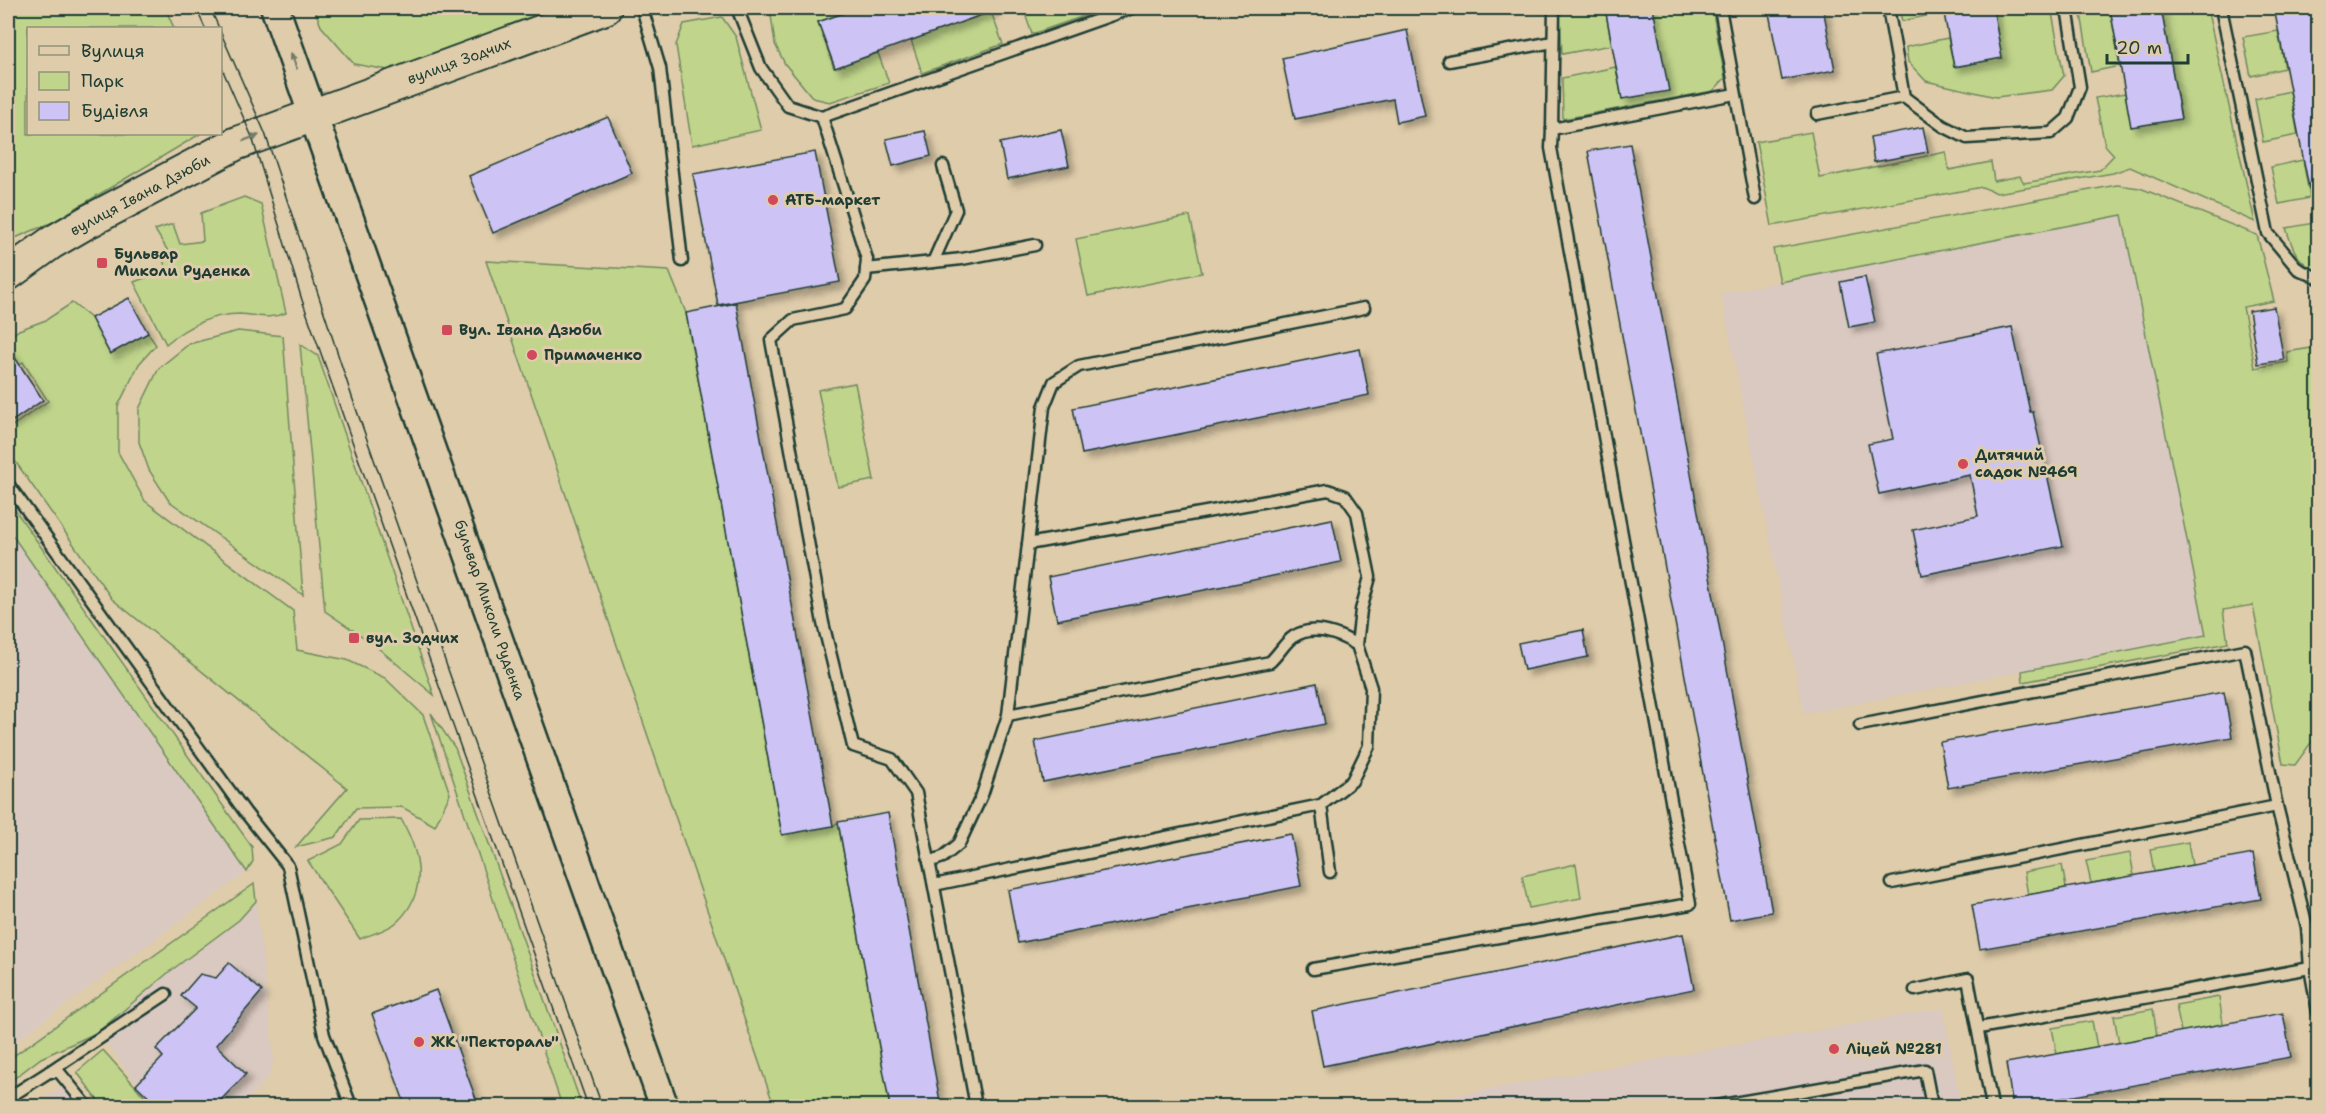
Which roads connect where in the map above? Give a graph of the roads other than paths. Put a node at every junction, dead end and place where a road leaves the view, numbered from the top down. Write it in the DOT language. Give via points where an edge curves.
graph roads {
  1 [pos="274,8"];
  2 [pos="605,8"];
  3 [pos="642,8"];
  4 [pos="736,8"];
  5 [pos="1132,8"];
  6 [pos="1554,8"];
  7 [pos="1720,8"];
  8 [pos="1888,8"];
  9 [pos="2067,8"];
  10 [pos="2221,8"];
  11 [pos="1553,42"];
  12 [pos="1449,61"];
  13 [pos="1735,94"];
  14 [pos="1904,97"];
  15 [pos="1817,114"];
  16 [pos="313,115"];
  17 [pos="822,117"];
  18 [pos="1552,129"];
  19 [pos="943,166"];
  20 [pos="1755,199"];
  21 [pos="51,243"];
  22 [pos="1035,245"];
  23 [pos="8,252"];
  24 [pos="682,261"];
  25 [pos="933,262"];
  26 [pos="866,269"];
  27 [pos="8,274"];
  28 [pos="2319,278"];
  29 [pos="1364,308"];
  30 [pos="8,484"];
  31 [pos="1028,544"];
  32 [pos="1357,645"];
  33 [pos="1008,715"];
  34 [pos="1860,725"];
  35 [pos="1321,805"];
  36 [pos="2277,806"];
  37 [pos="929,862"];
  38 [pos="1330,872"];
  39 [pos="1892,883"];
  40 [pos="934,885"];
  41 [pos="2310,968"];
  42 [pos="1313,969"];
  43 [pos="1915,990"];
  44 [pos="166,994"];
  45 [pos="2319,1012"];
  46 [pos="1979,1028"];
  47 [pos="49,1072"];
  48 [pos="8,1098"];
  49 [pos="87,1107"];
  50 [pos="351,1107"];
  51 [pos="664,1107"];
  52 [pos="976,1107"];
  53 [pos="1716,1107"];
  54 [pos="1932,1107"];
  55 [pos="1992,1107"];
  16 -- 1 [label="street, бульвар Миколи Руденка, one-way"];
  2 -- 16 [label="main road, вулиця Зодчих"];
  3 -- 24 [label="lane" via="660,68"];
  4 -- 17 [label="lane" via="761,68 788,106"];
  5 -- 17 [label="lane"];
  6 -- 11 [label="lane"];
  7 -- 13 [label="lane"];
  8 -- 14 [label="lane"];
  9 -- 14 [label="lane" via="2080,87 2068,118 2051,133 1967,138 1943,126"];
  10 -- 28 [label="lane" via="2268,233 2298,269"];
  11 -- 12 [label="lane"];
  11 -- 18 [label="lane"];
  13 -- 18 [label="lane"];
  13 -- 20 [label="lane"];
  14 -- 15 [label="lane"];
  21 -- 16 [label="main road, вулиця Івана Дзюби, one-way" via="235,144"];
  16 -- 51 [label="street, бульвар Миколи Руденка"];
  17 -- 26 [label="lane" via="867,259"];
  18 -- 42 [label="lane" via="1551,148 1690,904"];
  19 -- 25 [label="lane" via="956,210"];
  21 -- 23 [label="main road"];
  21 -- 27 [label="main road, вулиця Івана Дзюби"];
  22 -- 25 [label="lane"];
  25 -- 26 [label="lane"];
  26 -- 37 [label="lane" via="865,280 845,309 793,320 771,340 823,623 853,746 892,759 916,793"];
  29 -- 31 [label="lane" via="1079,366 1054,382 1044,407"];
  30 -- 50 [label="lane" via="245,812 285,860 324,1035"];
  31 -- 32 [label="lane" via="1328,490 1345,496 1357,513 1370,577 1360,610"];
  31 -- 33 [label="lane"];
  32 -- 33 [label="lane" via="1336,632 1314,630 1292,637 1270,662"];
  32 -- 35 [label="lane" via="1371,688 1369,746 1352,781"];
  33 -- 37 [label="lane" via="982,795 960,844"];
  34 -- 36 [label="lane" via="2245,650"];
  35 -- 38 [label="lane"];
  35 -- 40 [label="lane"];
  36 -- 39 [label="lane"];
  36 -- 41 [label="lane" via="2307,927"];
  37 -- 40 [label="lane"];
  40 -- 52 [label="lane"];
  41 -- 45 [label="lane"];
  41 -- 46 [label="lane"];
  43 -- 46 [label="lane" via="1968,979"];
  44 -- 47 [label="lane"];
  46 -- 55 [label="lane"];
  47 -- 48 [label="lane"];
  47 -- 49 [label="lane" via="59,1072"];
  53 -- 54 [label="lane" via="1925,1070"];
}
